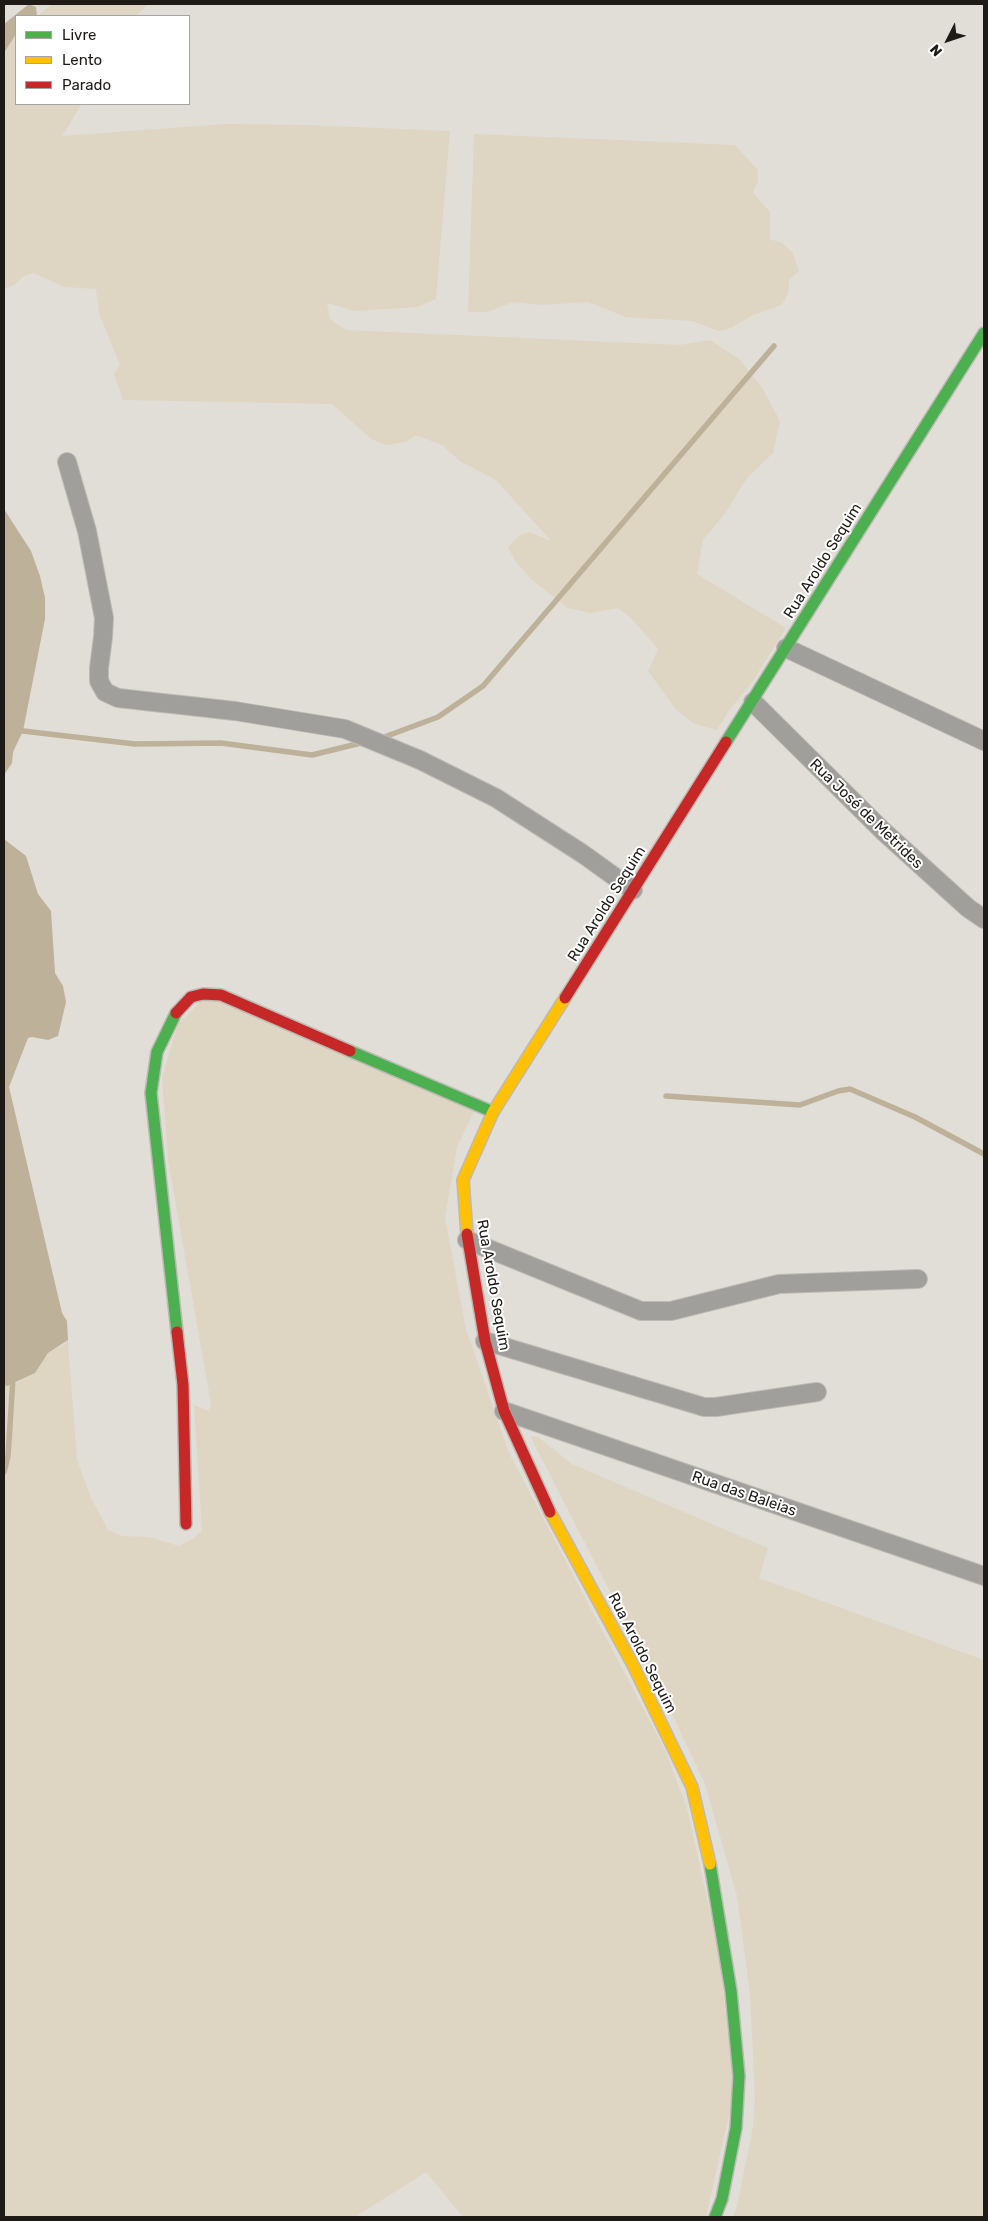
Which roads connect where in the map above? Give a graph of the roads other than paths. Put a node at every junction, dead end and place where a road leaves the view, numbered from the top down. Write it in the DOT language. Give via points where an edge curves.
graph roads {
  1 [pos="984,333"];
  2 [pos="67,462"];
  3 [pos="786,648"];
  4 [pos="752,702"];
  5 [pos="984,740"];
  6 [pos="633,890"];
  7 [pos="984,919"];
  8 [pos="493,1112"];
  9 [pos="467,1240"];
  10 [pos="918,1279"];
  11 [pos="485,1341"];
  12 [pos="817,1392"];
  13 [pos="504,1411"];
  14 [pos="186,1524"];
  15 [pos="984,1576"];
  16 [pos="715,2217"];
  1 -- 3 [label="street, Rua Aroldo Sequim"];
  2 -- 6 [label="street" via="87,532 104,618 98,668 105,692 118,698 236,711 345,729 420,760 496,798"];
  3 -- 4 [label="street, Rua Aroldo Sequim"];
  3 -- 5 [label="street"];
  4 -- 6 [label="street, Rua Aroldo Sequim"];
  4 -- 7 [label="street, Rua José de Metrides" via="883,831"];
  6 -- 8 [label="street, Rua Aroldo Sequim"];
  8 -- 9 [label="street, Rua Aroldo Sequim" via="463,1180"];
  8 -- 14 [label="street" via="221,995 191,997 179,1008 157,1052 151,1092 183,1385"];
  9 -- 10 [label="street" via="640,1311 671,1311 779,1284"];
  9 -- 11 [label="street, Rua Aroldo Sequim"];
  11 -- 12 [label="street" via="704,1407"];
  11 -- 13 [label="street, Rua Aroldo Sequim"];
  13 -- 15 [label="street, Rua das Baleias"];
  13 -- 16 [label="street, Rua Aroldo Sequim" via="555,1522 634,1665 692,1787 715,1886 731,1991 738,2076 736,2128 722,2199"];
}
